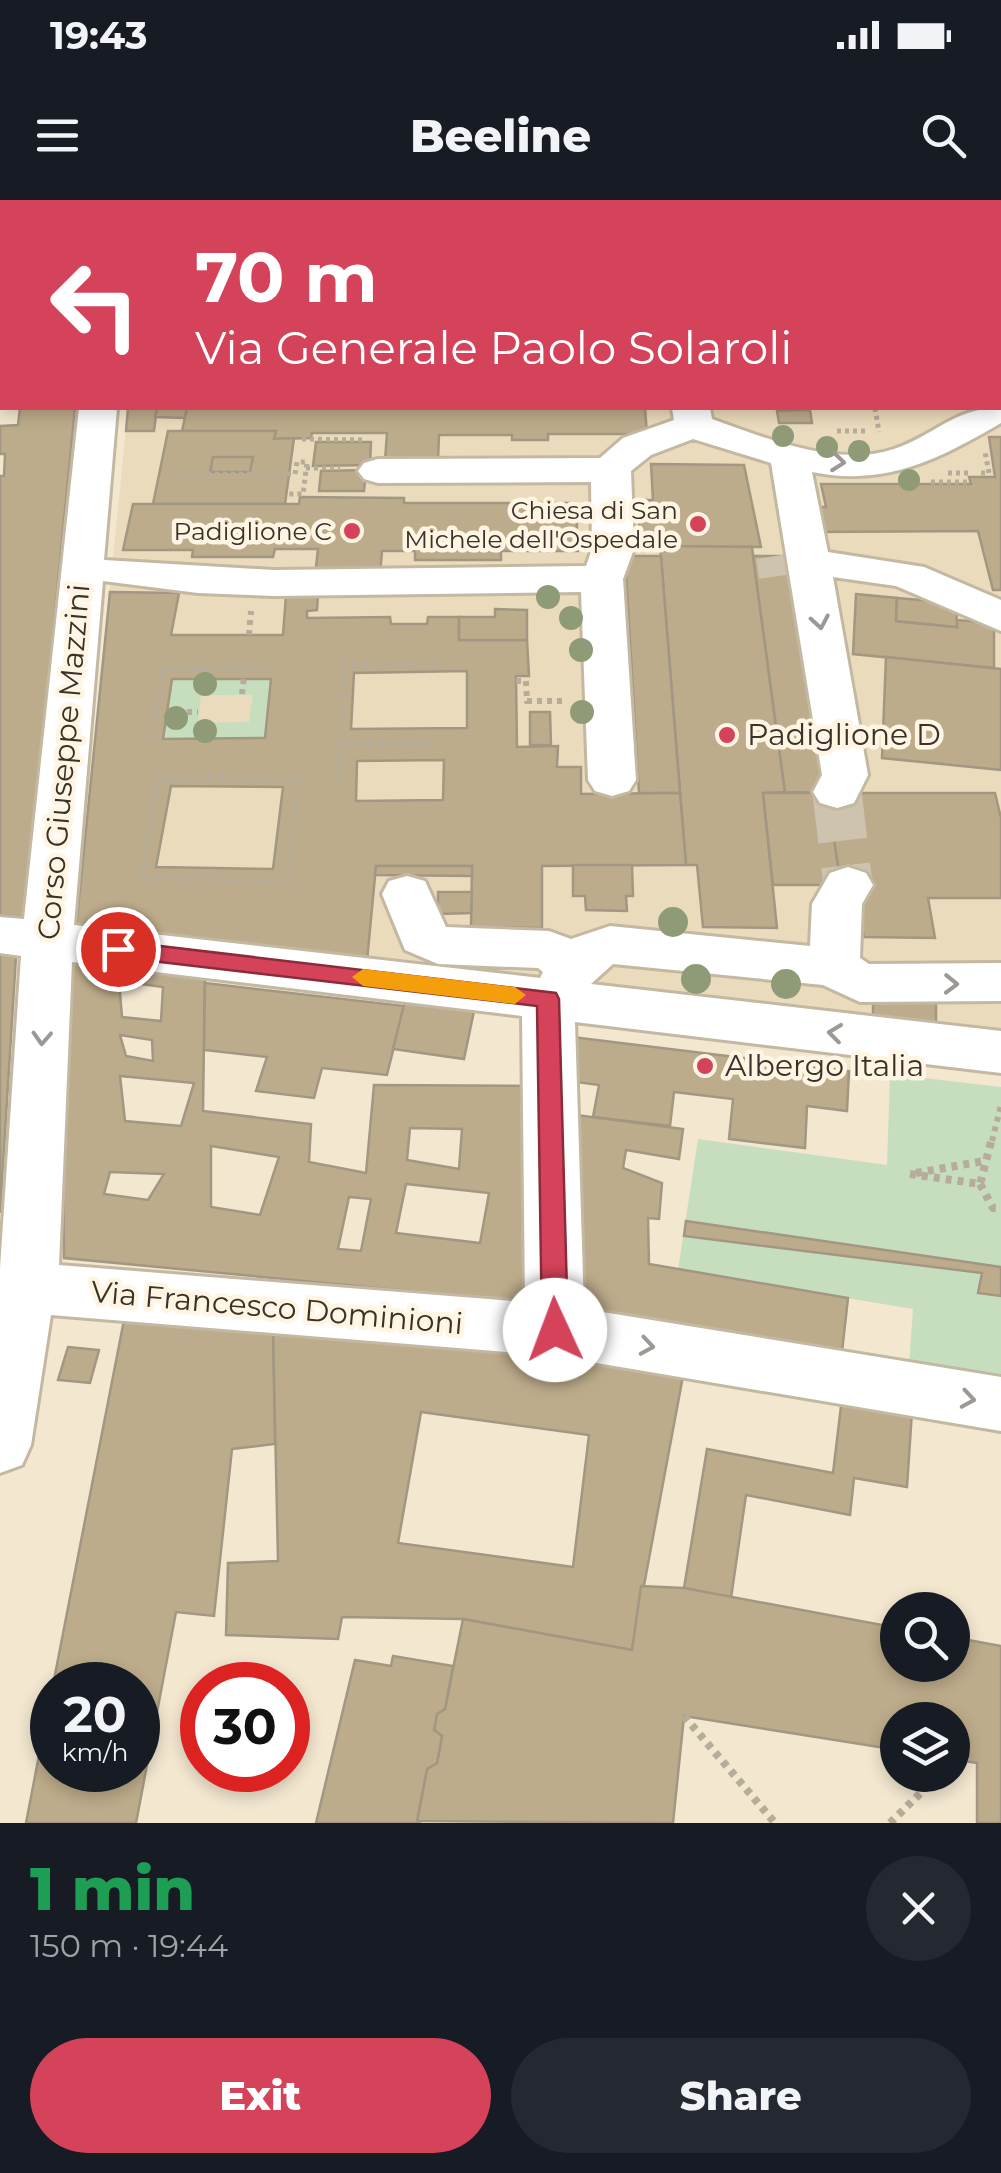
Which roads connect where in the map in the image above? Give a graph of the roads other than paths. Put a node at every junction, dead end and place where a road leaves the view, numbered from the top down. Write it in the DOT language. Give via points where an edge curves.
graph roads {
  1 [pos="98,410"];
  2 [pos="995,410"];
  3 [pos="693,417"];
  4 [pos="774,452"];
  5 [pos="611,470"];
  6 [pos="378,471"];
  7 [pos="792,560"];
  8 [pos="112,571"];
  9 [pos="602,579"];
  10 [pos="1001,618"];
  11 [pos="612,780"];
  12 [pos="837,792"];
  13 [pos="848,885"];
  14 [pos="407,894"];
  15 [pos="23,938"];
  16 [pos="834,967"];
  17 [pos="1001,982"];
  18 [pos="562,983"];
  19 [pos="1001,1052"];
  20 [pos="28,1288"];
  21 [pos="555,1330"];
  22 [pos="12,1348"];
  23 [pos="1001,1404"];
  24 [pos="0,1445"];
  1 -- 15 [label="street, Corso Giuseppe Mazzini"];
  4 -- 2 [label="street, one-way" via="850,464 899,461"];
  3 -- 4 [label="street"];
  3 -- 5 [label="street" via="641,443"];
  4 -- 7 [label="street"];
  5 -- 6 [label="street"];
  5 -- 9 [label="street" via="613,550"];
  7 -- 10 [label="street" via="920,576"];
  7 -- 12 [label="street, one-way" via="845,775"];
  8 -- 9 [label="street" via="224,582"];
  9 -- 11 [label="street"];
  13 -- 16 [label="street" via="837,904"];
  14 -- 18 [label="street" via="424,936 438,945 549,950"];
  15 -- 18 [label="street"];
  15 -- 20 [label="street, Corso Giuseppe Mazzini, one-way"];
  16 -- 17 [label="street, one-way" via="860,982"];
  16 -- 18 [label="street" via="610,946 588,952"];
  19 -- 18 [label="street, one-way"];
  18 -- 21 [label="street"];
  20 -- 21 [label="street, Via Francesco Dominioni"];
  20 -- 22 [label="street, Corso Giuseppe Mazzini"];
  21 -- 23 [label="street, Via Francesco Dominioni, one-way"];
  22 -- 24 [label="street, Corso Giuseppe Mazzini"];
}
